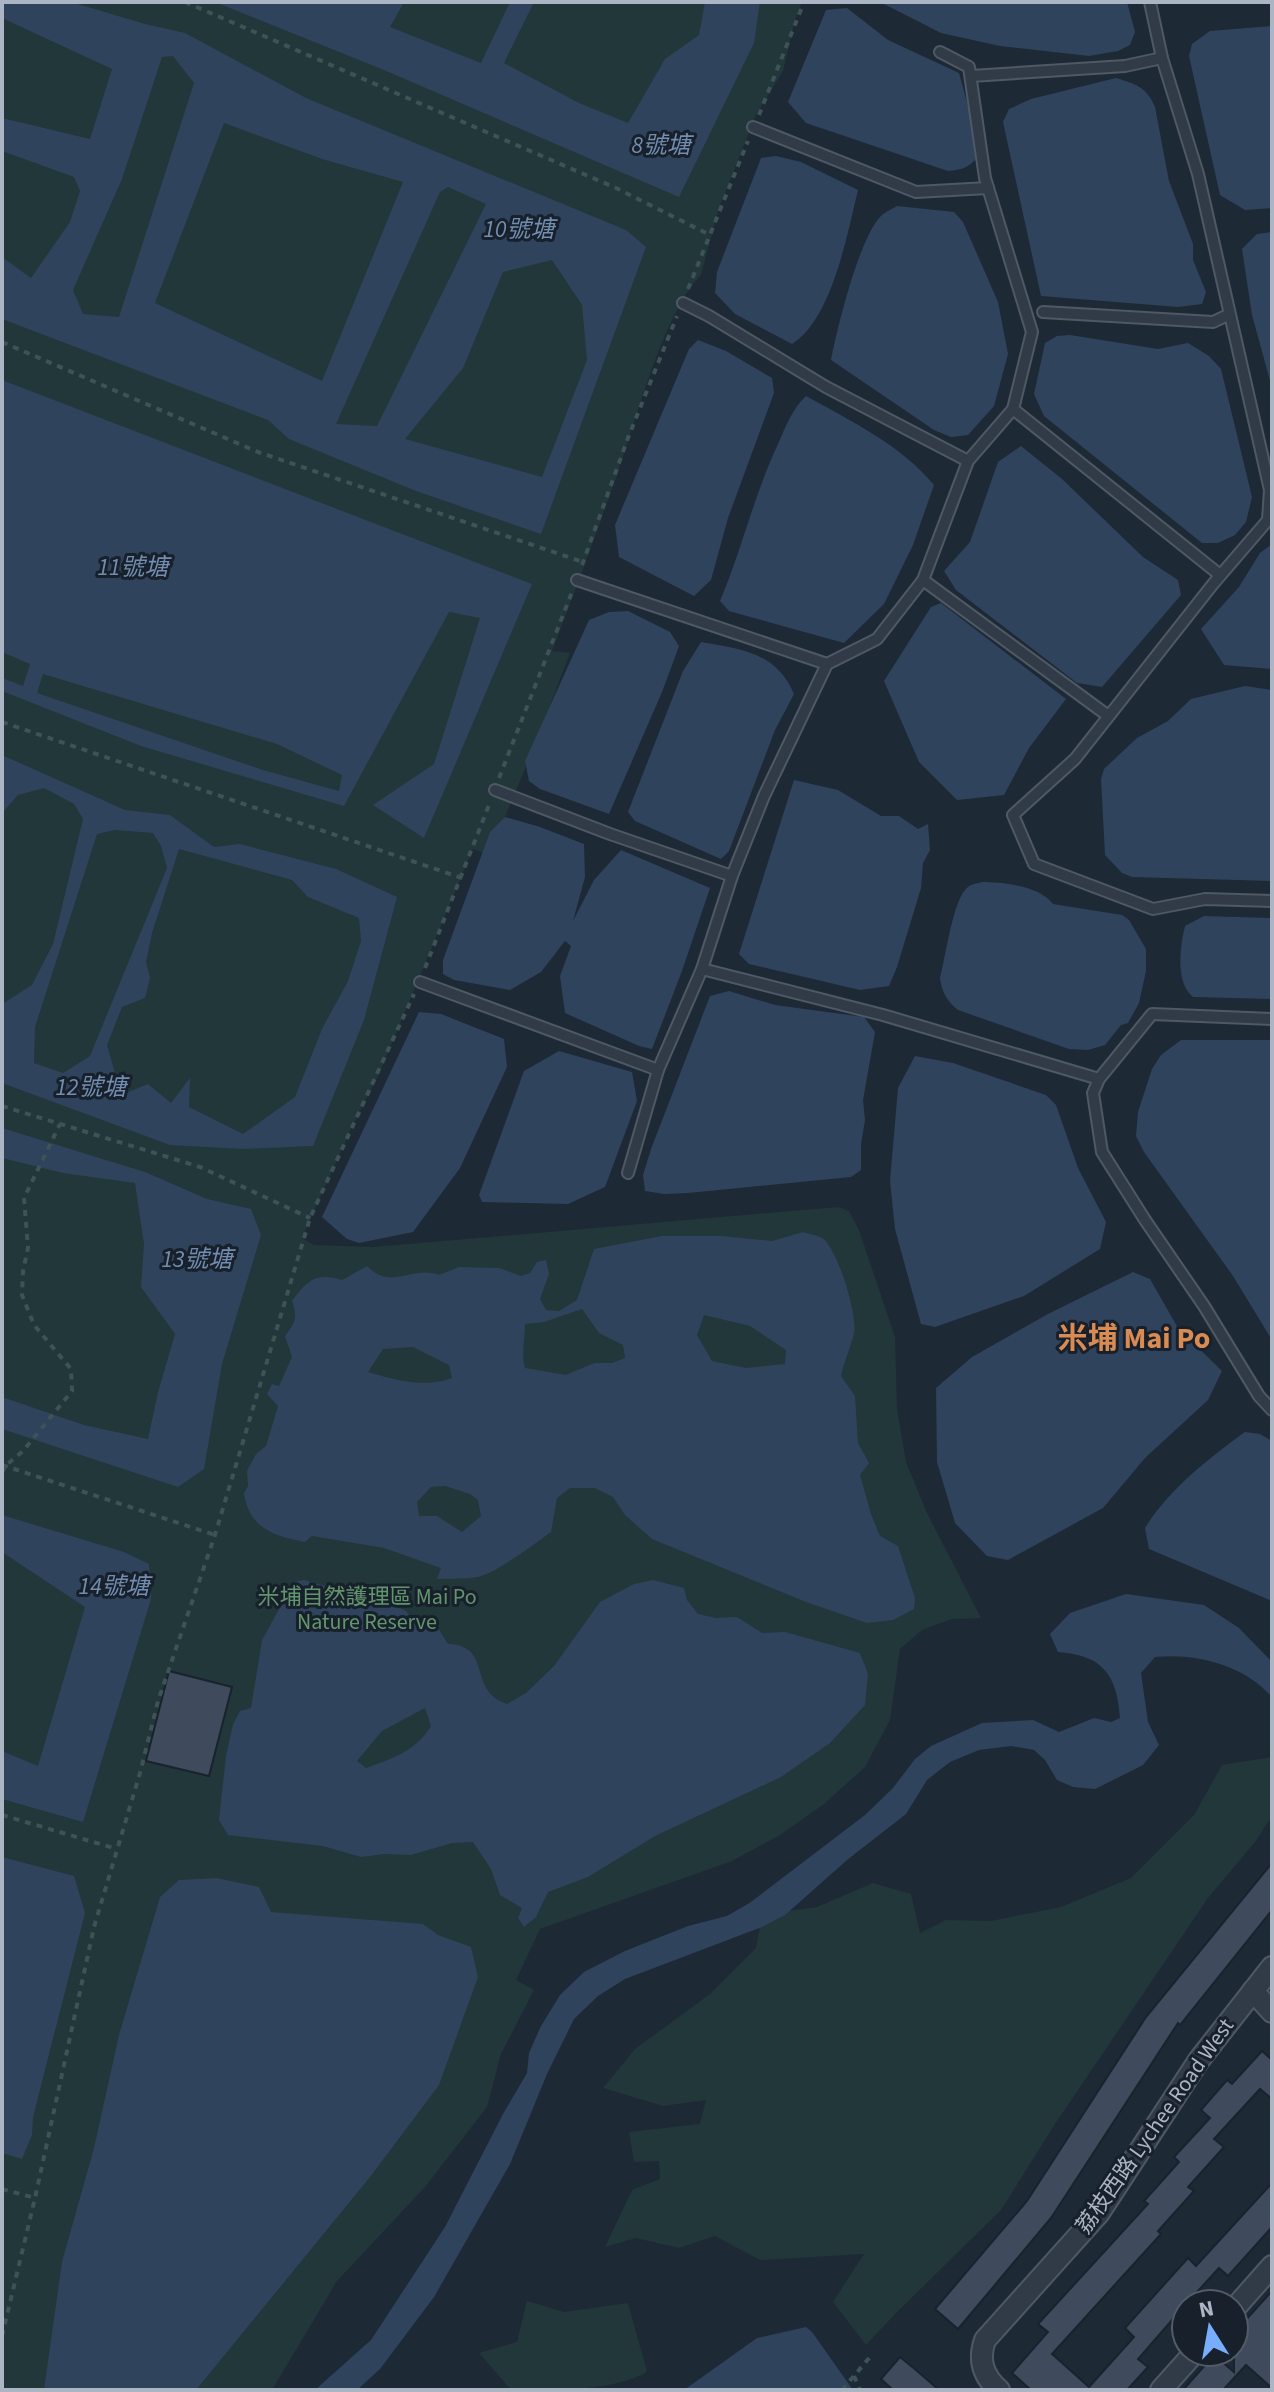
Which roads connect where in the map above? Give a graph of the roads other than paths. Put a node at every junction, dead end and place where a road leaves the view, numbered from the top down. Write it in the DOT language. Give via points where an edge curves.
graph roads {
  1 [pos="1150,2"];
  2 [pos="940,52"];
  3 [pos="1162,58"];
  4 [pos="971,76"];
  5 [pos="753,127"];
  6 [pos="988,188"];
  7 [pos="683,303"];
  8 [pos="1043,312"];
  9 [pos="1228,315"];
  10 [pos="1013,409"];
  11 [pos="968,461"];
  12 [pos="1270,519"];
  13 [pos="1220,575"];
  14 [pos="577,580"];
  15 [pos="923,580"];
  16 [pos="827,664"];
  17 [pos="1107,715"];
  18 [pos="495,790"];
  19 [pos="732,876"];
  20 [pos="1272,901"];
  21 [pos="702,969"];
  22 [pos="420,982"];
  23 [pos="1272,1019"];
  24 [pos="658,1070"];
  25 [pos="1099,1079"];
  26 [pos="628,1173"];
  27 [pos="1272,1410"];
  28 [pos="1272,1967"];
  29 [pos="1253,1991"];
  30 [pos="1272,2012"];
  31 [pos="1272,2266"];
  32 [pos="1250,2291"];
  33 [pos="1181,2368"];
  34 [pos="999,2390"];
  35 [pos="1161,2390"];
  1 -- 3 [label="lane"];
  2 -- 4 [label="lane" via="969,67"];
  3 -- 4 [label="lane" via="1125,66"];
  3 -- 9 [label="lane" via="1198,174"];
  4 -- 6 [label="lane"];
  5 -- 6 [label="lane" via="916,192"];
  6 -- 10 [label="lane" via="1032,332"];
  7 -- 11 [label="lane" via="826,387"];
  8 -- 9 [label="lane" via="1213,322"];
  9 -- 12 [label="lane" via="1270,490"];
  10 -- 11 [label="lane"];
  10 -- 13 [label="lane"];
  11 -- 15 [label="lane"];
  12 -- 13 [label="lane"];
  13 -- 17 [label="lane"];
  14 -- 16 [label="lane"];
  15 -- 16 [label="lane" via="877,639"];
  15 -- 17 [label="lane"];
  16 -- 19 [label="lane"];
  17 -- 20 [label="lane" via="1075,759 1013,815 1034,864 1153,909 1205,899"];
  18 -- 19 [label="lane"];
  19 -- 21 [label="lane"];
  21 -- 24 [label="lane"];
  21 -- 25 [label="lane" via="883,1015"];
  22 -- 24 [label="lane"];
  23 -- 25 [label="lane" via="1152,1014"];
  24 -- 26 [label="lane"];
  25 -- 27 [label="lane" via="1093,1093 1102,1152"];
  28 -- 29 [label="street, 荔枝西路 Lychee Road West"];
  29 -- 30 [label="street"];
  29 -- 34 [label="street, 荔枝西路 Lychee Road West" via="1199,2060 1099,2213 985,2340 981,2359 987,2378"];
  31 -- 32 [label="street"];
  33 -- 35 [label="street"];
}
